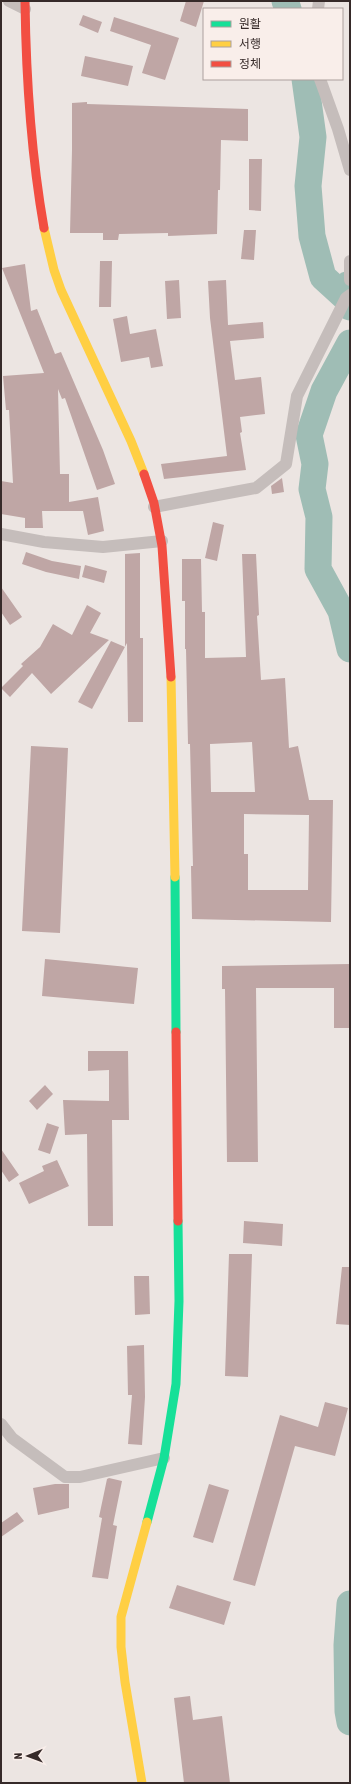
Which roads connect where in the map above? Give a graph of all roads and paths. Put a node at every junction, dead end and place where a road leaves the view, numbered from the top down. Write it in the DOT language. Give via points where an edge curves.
graph roads {
  1 [pos="9,1"];
  2 [pos="25,5"];
  3 [pos="320,80"];
  4 [pos="350,170"];
  5 [pos="350,261"];
  6 [pos="350,280"];
  7 [pos="350,295"];
  8 [pos="156,512"];
  9 [pos="1,534"];
  10 [pos="161,538"];
  11 [pos="1,1424"];
  12 [pos="164,1458"];
  13 [pos="142,1783"];
  1 -- 2 [label="street"];
  2 -- 8 [label="street" via="37,186 47,246 60,289 130,436"];
  3 -- 4 [label="street"];
  5 -- 6 [label="street"];
  7 -- 8 [label="street" via="346,298 298,396 286,464 256,488"];
  8 -- 10 [label="street"];
  9 -- 10 [label="street" via="44,542 103,547"];
  10 -- 12 [label="street" via="170,666 174,785 179,1301 176,1384"];
  11 -- 12 [label="street" via="12,1438 65,1477 80,1478"];
  12 -- 13 [label="street" via="121,1617 121,1647"];
}
